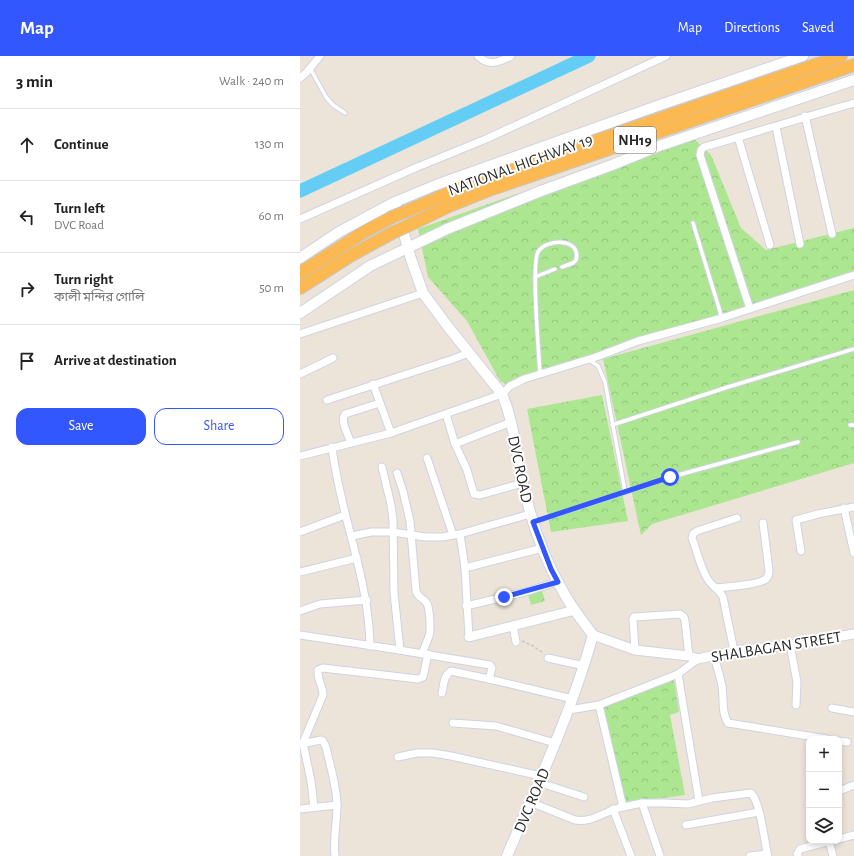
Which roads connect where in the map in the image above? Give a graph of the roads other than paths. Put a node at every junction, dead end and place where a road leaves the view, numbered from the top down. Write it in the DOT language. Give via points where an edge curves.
graph roads {
  1 [pos="320,56"];
  2 [pos="478,56"];
  3 [pos="511,56"];
  4 [pos="666,56"];
  5 [pos="803,56"];
  6 [pos="841,56"];
  7 [pos="854,65"];
  8 [pos="310,68"];
  9 [pos="300,78"];
  10 [pos="854,80"];
  11 [pos="854,103"];
  12 [pos="345,113"];
  13 [pos="805,116"];
  14 [pos="776,126"];
  15 [pos="738,137"];
  16 [pos="395,202"];
  17 [pos="300,219"];
  18 [pos="692,223"];
  19 [pos="832,234"];
  20 [pos="800,244"];
  21 [pos="770,245"];
  22 [pos="408,247"];
  23 [pos="300,258"];
  24 [pos="562,267"];
  25 [pos="554,269"];
  26 [pos="300,273"];
  27 [pos="854,275"];
  28 [pos="535,277"];
  29 [pos="300,288"];
  30 [pos="423,293"];
  31 [pos="750,308"];
  32 [pos="300,313"];
  33 [pos="722,318"];
  34 [pos="300,334"];
  35 [pos="854,349"];
  36 [pos="468,353"];
  37 [pos="334,358"];
  38 [pos="589,359"];
  39 [pos="300,374"];
  40 [pos="540,374"];
  41 [pos="373,384"];
  42 [pos="502,394"];
  43 [pos="327,400"];
  44 [pos="380,403"];
  45 [pos="446,414"];
  46 [pos="511,422"];
  47 [pos="612,425"];
  48 [pos="390,433"];
  49 [pos="798,442"];
  50 [pos="351,443"];
  51 [pos="455,444"];
  52 [pos="332,447"];
  53 [pos="300,456"];
  54 [pos="427,458"];
  55 [pos="382,467"];
  56 [pos="397,473"];
  57 [pos="523,483"];
  58 [pos="625,491"];
  59 [pos="854,507"];
  60 [pos="844,508"];
  61 [pos="345,515"];
  62 [pos="532,518"];
  63 [pos="737,518"];
  64 [pos="763,523"];
  65 [pos="300,532"];
  66 [pos="393,532"];
  67 [pos="412,535"];
  68 [pos="456,535"];
  69 [pos="352,536"];
  70 [pos="543,548"];
  71 [pos="801,551"];
  72 [pos="854,553"];
  73 [pos="357,558"];
  74 [pos="465,568"];
  75 [pos="300,572"];
  76 [pos="558,582"];
  77 [pos="716,588"];
  78 [pos="366,600"];
  79 [pos="466,606"];
  80 [pos="575,610"];
  81 [pos="300,612"];
  82 [pos="513,626"];
  83 [pos="854,634"];
  84 [pos="300,635"];
  85 [pos="593,635"];
  86 [pos="469,637"];
  87 [pos="516,642"];
  88 [pos="790,645"];
  89 [pos="370,646"];
  90 [pos="400,650"];
  91 [pos="635,650"];
  92 [pos="734,651"];
  93 [pos="425,654"];
  94 [pos="714,655"];
  95 [pos="689,656"];
  96 [pos="548,658"];
  97 [pos="698,659"];
  98 [pos="585,666"];
  99 [pos="678,674"];
  100 [pos="489,679"];
  101 [pos="442,693"];
  102 [pos="573,699"];
  103 [pos="599,705"];
  104 [pos="796,705"];
  105 [pos="832,708"];
  106 [pos="569,710"];
  107 [pos="854,712"];
  108 [pos="453,723"];
  109 [pos="808,736"];
  110 [pos="842,741"];
  111 [pos="847,742"];
  112 [pos="555,743"];
  113 [pos="302,744"];
  114 [pos="398,757"];
  115 [pos="539,779"];
  116 [pos="854,785"];
  117 [pos="842,790"];
  118 [pos="584,797"];
  119 [pos="699,801"];
  120 [pos="530,802"];
  121 [pos="642,803"];
  122 [pos="337,804"];
  123 [pos="314,807"];
  124 [pos="622,807"];
  125 [pos="300,809"];
  126 [pos="614,809"];
  127 [pos="758,812"];
  128 [pos="686,825"];
  129 [pos="854,835"];
  130 [pos="842,838"];
  131 [pos="820,844"];
  132 [pos="831,844"];
  133 [pos="768,855"];
  134 [pos="335,856"];
  135 [pos="507,856"];
  136 [pos="631,856"];
  137 [pos="660,856"];
  138 [pos="750,856"];
  139 [pos="798,856"];
  140 [pos="833,856"];
  1 -- 8 [label="street"];
  2 -- 3 [label="street" via="488,63 495,63"];
  4 -- 17 [label="street" via="486,139"];
  5 -- 16 [label="main road" via="501,161"];
  6 -- 26 [label="highway, NH19, bridge" via="465,186 390,218"];
  7 -- 29 [label="highway, NATIONAL HIGHWAY 19 / NH19, bridge" via="449,206 350,256"];
  8 -- 9 [label="street"];
  8 -- 12 [label="lane" via="326,97"];
  10 -- 22 [label="main road" via="659,146 541,190"];
  11 -- 13 [label="street"];
  13 -- 14 [label="street"];
  13 -- 19 [label="street"];
  14 -- 15 [label="street"];
  14 -- 20 [label="street"];
  15 -- 21 [label="street"];
  15 -- 31 [label="street" via="704,147 700,155"];
  16 -- 22 [label="main road, DVC ROAD"];
  16 -- 23 [label="main road" via="339,232"];
  18 -- 33 [label="lane"];
  22 -- 30 [label="main road, DVC ROAD"];
  22 -- 32 [label="main road" via="370,266"];
  24 -- 28 [label="lane" via="576,260 573,248 563,242 545,246 539,250 536,259"];
  25 -- 28 [label="lane"];
  27 -- 31 [label="street"];
  28 -- 40 [label="lane"];
  30 -- 34 [label="street"];
  30 -- 36 [label="main road, DVC ROAD"];
  31 -- 33 [label="street"];
  33 -- 38 [label="street" via="638,341"];
  35 -- 47 [label="lane"];
  36 -- 41 [label="street"];
  36 -- 42 [label="main road, DVC ROAD"];
  37 -- 39 [label="street"];
  38 -- 40 [label="street"];
  38 -- 47 [label="lane" via="594,361 602,373"];
  40 -- 42 [label="street" via="510,386"];
  41 -- 43 [label="street"];
  41 -- 44 [label="street"];
  42 -- 45 [label="street"];
  42 -- 46 [label="main road, DVC ROAD"];
  44 -- 48 [label="street"];
  44 -- 50 [label="street" via="345,414 343,422"];
  45 -- 48 [label="street"];
  45 -- 51 [label="street"];
  46 -- 51 [label="street"];
  46 -- 57 [label="main road, DVC ROAD"];
  47 -- 58 [label="lane"];
  48 -- 50 [label="street"];
  49 -- 58 [label="lane"];
  50 -- 52 [label="street"];
  51 -- 57 [label="street" via="474,494 480,495"];
  52 -- 53 [label="street"];
  52 -- 61 [label="street"];
  54 -- 68 [label="street"];
  55 -- 66 [label="street" via="391,505"];
  56 -- 67 [label="street"];
  57 -- 62 [label="main road, DVC ROAD"];
  58 -- 62 [label="lane"];
  59 -- 60 [label="street"];
  60 -- 71 [label="street" via="796,520"];
  60 -- 72 [label="street"];
  61 -- 65 [label="street"];
  61 -- 69 [label="street"];
  62 -- 68 [label="street"];
  62 -- 70 [label="main road, DVC ROAD"];
  63 -- 77 [label="street" via="693,534 702,569"];
  64 -- 77 [label="street" via="769,570 766,579 744,585"];
  66 -- 67 [label="street"];
  66 -- 69 [label="street" via="371,532"];
  66 -- 90 [label="street" via="394,593"];
  67 -- 68 [label="street"];
  67 -- 93 [label="street" via="416,591 427,603 428,611 430,631"];
  68 -- 74 [label="street"];
  69 -- 73 [label="street"];
  70 -- 74 [label="street"];
  70 -- 76 [label="main road, DVC ROAD"];
  73 -- 75 [label="street"];
  73 -- 78 [label="street"];
  74 -- 79 [label="street"];
  76 -- 79 [label="street"];
  76 -- 80 [label="main road, DVC ROAD"];
  77 -- 92 [label="street" via="723,597"];
  78 -- 81 [label="street" via="320,604"];
  78 -- 89 [label="street"];
  79 -- 86 [label="street"];
  80 -- 82 [label="street"];
  80 -- 85 [label="main road, DVC ROAD"];
  82 -- 86 [label="street"];
  82 -- 87 [label="street"];
  83 -- 88 [label="street, SHALBAGAN STREET"];
  84 -- 89 [label="street"];
  85 -- 91 [label="street"];
  85 -- 98 [label="main road, DVC ROAD"];
  88 -- 92 [label="street, SHALBAGAN STREET"];
  88 -- 104 [label="street" via="797,682"];
  89 -- 90 [label="street"];
  90 -- 93 [label="street"];
  91 -- 95 [label="street"];
  91 -- 95 [label="street" via="634,617 680,614 685,621"];
  92 -- 94 [label="street, SHALBAGAN STREET"];
  93 -- 100 [label="street" via="490,664 492,668"];
  93 -- 113 [label="street" via="423,677 418,679 323,668 318,670 323,696"];
  94 -- 97 [label="street, SHALBAGAN STREET"];
  94 -- 109 [label="street" via="722,687 724,714 728,723"];
  95 -- 97 [label="street"];
  96 -- 98 [label="street"];
  97 -- 99 [label="street"];
  98 -- 102 [label="main road, DVC ROAD"];
  99 -- 103 [label="street"];
  99 -- 119 [label="street"];
  100 -- 101 [label="street" via="452,671 445,677"];
  100 -- 102 [label="street"];
  102 -- 106 [label="main road, DVC ROAD"];
  103 -- 106 [label="street"];
  103 -- 124 [label="street"];
  105 -- 107 [label="street"];
  106 -- 112 [label="main road, DVC ROAD"];
  108 -- 112 [label="street" via="496,726"];
  110 -- 111 [label="street"];
  112 -- 115 [label="main road, DVC ROAD"];
  113 -- 122 [label="street" via="321,740 324,743"];
  113 -- 123 [label="street"];
  114 -- 115 [label="street" via="433,753"];
  115 -- 118 [label="street"];
  115 -- 120 [label="main road, DVC ROAD"];
  116 -- 117 [label="street"];
  119 -- 121 [label="street" via="688,804"];
  119 -- 127 [label="street" via="747,792 753,795"];
  120 -- 126 [label="street" via="583,821"];
  120 -- 135 [label="main road, DVC ROAD"];
  121 -- 124 [label="street"];
  121 -- 137 [label="street"];
  122 -- 123 [label="street"];
  122 -- 134 [label="street"];
  123 -- 125 [label="street"];
  124 -- 126 [label="street"];
  126 -- 136 [label="street"];
  127 -- 128 [label="street"];
  127 -- 133 [label="street"];
  129 -- 130 [label="street"];
  131 -- 139 [label="street" via="800,850"];
  132 -- 140 [label="street"];
  133 -- 138 [label="street"];
}
